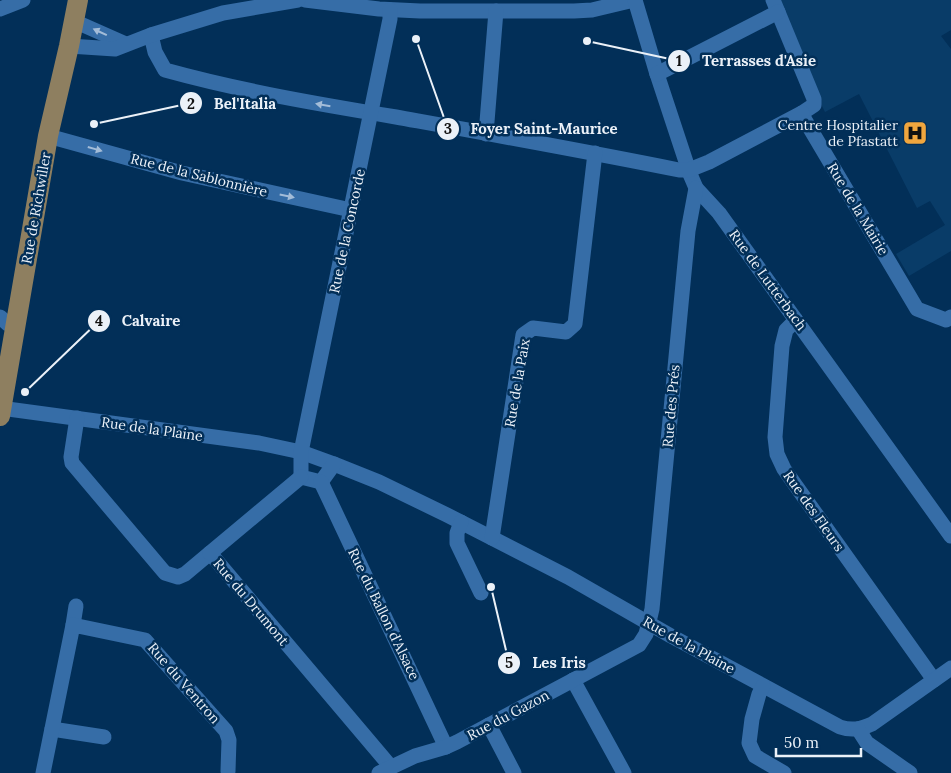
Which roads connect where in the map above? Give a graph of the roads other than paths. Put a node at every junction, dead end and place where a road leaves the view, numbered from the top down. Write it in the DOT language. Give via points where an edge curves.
graph roads {
  1 [pos="23,0"];
  2 [pos="78,0"];
  3 [pos="298,0"];
  4 [pos="305,0"];
  5 [pos="635,0"];
  6 [pos="408,5"];
  7 [pos="776,6"];
  8 [pos="0,9"];
  9 [pos="390,10"];
  10 [pos="496,11"];
  11 [pos="74,21"];
  12 [pos="151,35"];
  13 [pos="126,44"];
  14 [pos="69,46"];
  15 [pos="657,74"];
  16 [pos="371,113"];
  17 [pos="802,113"];
  18 [pos="486,134"];
  19 [pos="48,136"];
  20 [pos="595,154"];
  21 [pos="689,170"];
  22 [pos="696,188"];
  23 [pos="351,210"];
  24 [pos="949,319"];
  25 [pos="796,320"];
  26 [pos="8,323"];
  27 [pos="0,411"];
  28 [pos="76,418"];
  29 [pos="301,452"];
  30 [pos="334,464"];
  31 [pos="301,477"];
  32 [pos="321,482"];
  33 [pos="461,522"];
  34 [pos="951,536"];
  35 [pos="492,538"];
  36 [pos="210,553"];
  37 [pos="481,592"];
  38 [pos="76,606"];
  39 [pos="649,623"];
  40 [pos="73,625"];
  41 [pos="951,668"];
  42 [pos="573,680"];
  43 [pos="934,680"];
  44 [pos="762,686"];
  45 [pos="489,725"];
  46 [pos="52,728"];
  47 [pos="858,729"];
  48 [pos="104,738"];
  49 [pos="446,747"];
  50 [pos="385,770"];
  51 [pos="227,772"];
  52 [pos="43,773"];
  53 [pos="514,773"];
  54 [pos="624,773"];
  55 [pos="784,773"];
  56 [pos="910,773"];
  1 -- 8 [label="street"];
  2 -- 11 [label="main road, Rue de Richwiller"];
  3 -- 12 [label="street" via="223,13"];
  4 -- 9 [label="street"];
  5 -- 10 [label="street" via="583,11"];
  5 -- 15 [label="street, Rue de Lutterbach"];
  6 -- 9 [label="street"];
  6 -- 10 [label="street"];
  7 -- 15 [label="street"];
  7 -- 17 [label="street" via="814,99 814,106"];
  9 -- 16 [label="street, Rue de la Concorde"];
  10 -- 18 [label="street"];
  13 -- 11 [label="street, one-way"];
  11 -- 14 [label="main road, Rue de Richwiller"];
  12 -- 13 [label="street"];
  16 -- 12 [label="street, one-way" via="165,70 155,52"];
  13 -- 14 [label="street" via="107,50"];
  14 -- 19 [label="main road, Rue de Richwiller"];
  15 -- 21 [label="street, Rue de Lutterbach"];
  16 -- 18 [label="street"];
  16 -- 23 [label="street, Rue de la Concorde"];
  17 -- 21 [label="street"];
  17 -- 24 [label="street, Rue de la Mairie" via="917,309"];
  18 -- 20 [label="street"];
  19 -- 23 [label="street, Rue de la Sablonnière, one-way" via="182,173"];
  19 -- 26 [label="main road, Rue de Richwiller"];
  20 -- 21 [label="street"];
  20 -- 35 [label="street, Rue de la Paix" via="575,324 566,332 533,328 523,335"];
  21 -- 22 [label="street, Rue de Lutterbach"];
  22 -- 25 [label="street, Rue de Lutterbach" via="720,213"];
  22 -- 39 [label="street, Rue des Prés" via="688,231"];
  23 -- 29 [label="street, Rue de la Concorde"];
  25 -- 34 [label="street, Rue de Lutterbach"];
  25 -- 43 [label="street, Rue des Fleurs" via="786,330 782,346 775,437 777,454 784,469"];
  26 -- 27 [label="main road, Rue de Richwiller"];
  27 -- 28 [label="street, Rue de la Plaine"];
  28 -- 29 [label="street, Rue de la Plaine"];
  28 -- 36 [label="street, Rue du Drumont" via="72,463 165,573 178,577 186,574"];
  29 -- 30 [label="street, Rue de la Plaine"];
  29 -- 31 [label="street"];
  30 -- 32 [label="street"];
  30 -- 33 [label="street, Rue de la Plaine"];
  31 -- 32 [label="street"];
  31 -- 36 [label="street"];
  32 -- 49 [label="street, Rue du Ballon d'Alsace"];
  33 -- 35 [label="street, Rue de la Plaine"];
  33 -- 37 [label="street" via="457,543"];
  35 -- 39 [label="street, Rue de la Plaine"];
  36 -- 50 [label="street, Rue du Drumont"];
  38 -- 40 [label="street"];
  39 -- 42 [label="street, Rue du Gazon" via="639,644"];
  39 -- 44 [label="street, Rue de la Plaine"];
  40 -- 46 [label="street"];
  40 -- 51 [label="street, Rue du Ventron" via="145,640 226,731 229,740"];
  41 -- 43 [label="street"];
  42 -- 45 [label="street, Rue du Gazon"];
  42 -- 54 [label="street"];
  43 -- 47 [label="street" via="872,724"];
  44 -- 47 [label="street, Rue de la Plaine" via="840,727"];
  44 -- 55 [label="street" via="749,743 755,756"];
  45 -- 49 [label="street, Rue du Gazon"];
  45 -- 53 [label="street"];
  46 -- 48 [label="street"];
  46 -- 52 [label="street"];
  47 -- 56 [label="street" via="867,743"];
  49 -- 50 [label="street, Rue du Gazon" via="414,756"];
}
